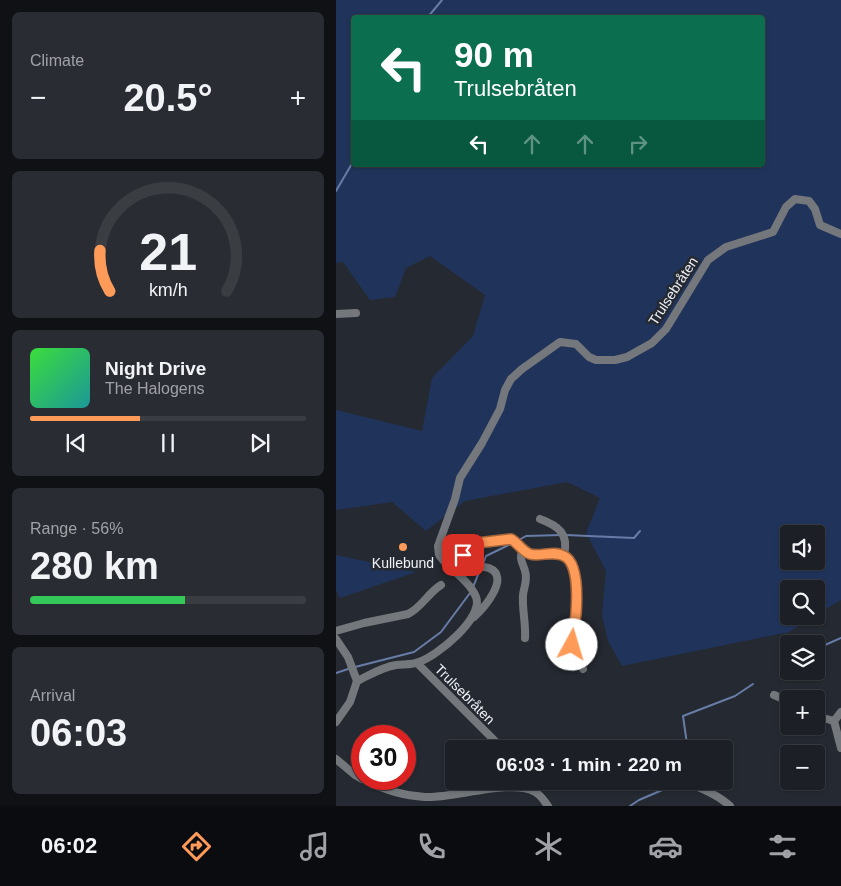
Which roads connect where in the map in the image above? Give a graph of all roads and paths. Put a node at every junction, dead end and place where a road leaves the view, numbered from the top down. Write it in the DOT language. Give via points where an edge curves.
graph roads {
  1 [pos="841,234"];
  2 [pos="356,313"];
  3 [pos="336,314"];
  4 [pos="540,519"];
  5 [pos="523,549"];
  6 [pos="564,555"];
  7 [pos="441,585"];
  8 [pos="471,620"];
  9 [pos="336,631"];
  10 [pos="525,638"];
  11 [pos="336,639"];
  12 [pos="417,663"];
  13 [pos="583,669"];
  14 [pos="357,681"];
  15 [pos="774,695"];
  16 [pos="780,698"];
  17 [pos="841,712"];
  18 [pos="825,718"];
  19 [pos="834,721"];
  20 [pos="336,722"];
  21 [pos="494,740"];
  22 [pos="841,748"];
  23 [pos="336,759"];
  24 [pos="351,771"];
  25 [pos="388,790"];
  26 [pos="706,790"];
  27 [pos="548,806"];
  28 [pos="730,806"];
  1 -- 8 [label="street, Trulsebråten" via="820,225 815,209 808,201 790,202 770,234 726,247 708,260 666,329 652,343 627,357 596,360 576,344 560,342 511,379 504,390 500,409 460,478 438,546 442,560 476,598"];
  2 -- 3 [label="street"];
  4 -- 6 [label="street" via="564,535"];
  5 -- 6 [label="street, Trulsebråten" via="527,553"];
  5 -- 8 [label="street, Trulsebråten" via="508,539 469,544 464,549 466,564 474,568 487,567 495,572 497,578 490,600"];
  5 -- 10 [label="street" via="520,554 527,580 523,594"];
  6 -- 13 [label="street" via="570,559 574,569 576,613 571,640"];
  7 -- 9 [label="street" via="408,614"];
  8 -- 12 [label="street, Trulsebråten" via="443,648"];
  11 -- 14 [label="street"];
  12 -- 14 [label="street, Trulsebråten" via="385,667"];
  12 -- 21 [label="street, Trulsebråten"];
  14 -- 20 [label="street" via="350,702"];
  15 -- 16 [label="street"];
  17 -- 19 [label="street"];
  18 -- 19 [label="street"];
  19 -- 22 [label="street"];
  23 -- 24 [label="street"];
  25 -- 27 [label="street" via="426,797 526,788 535,792"];
  26 -- 28 [label="street"];
}
